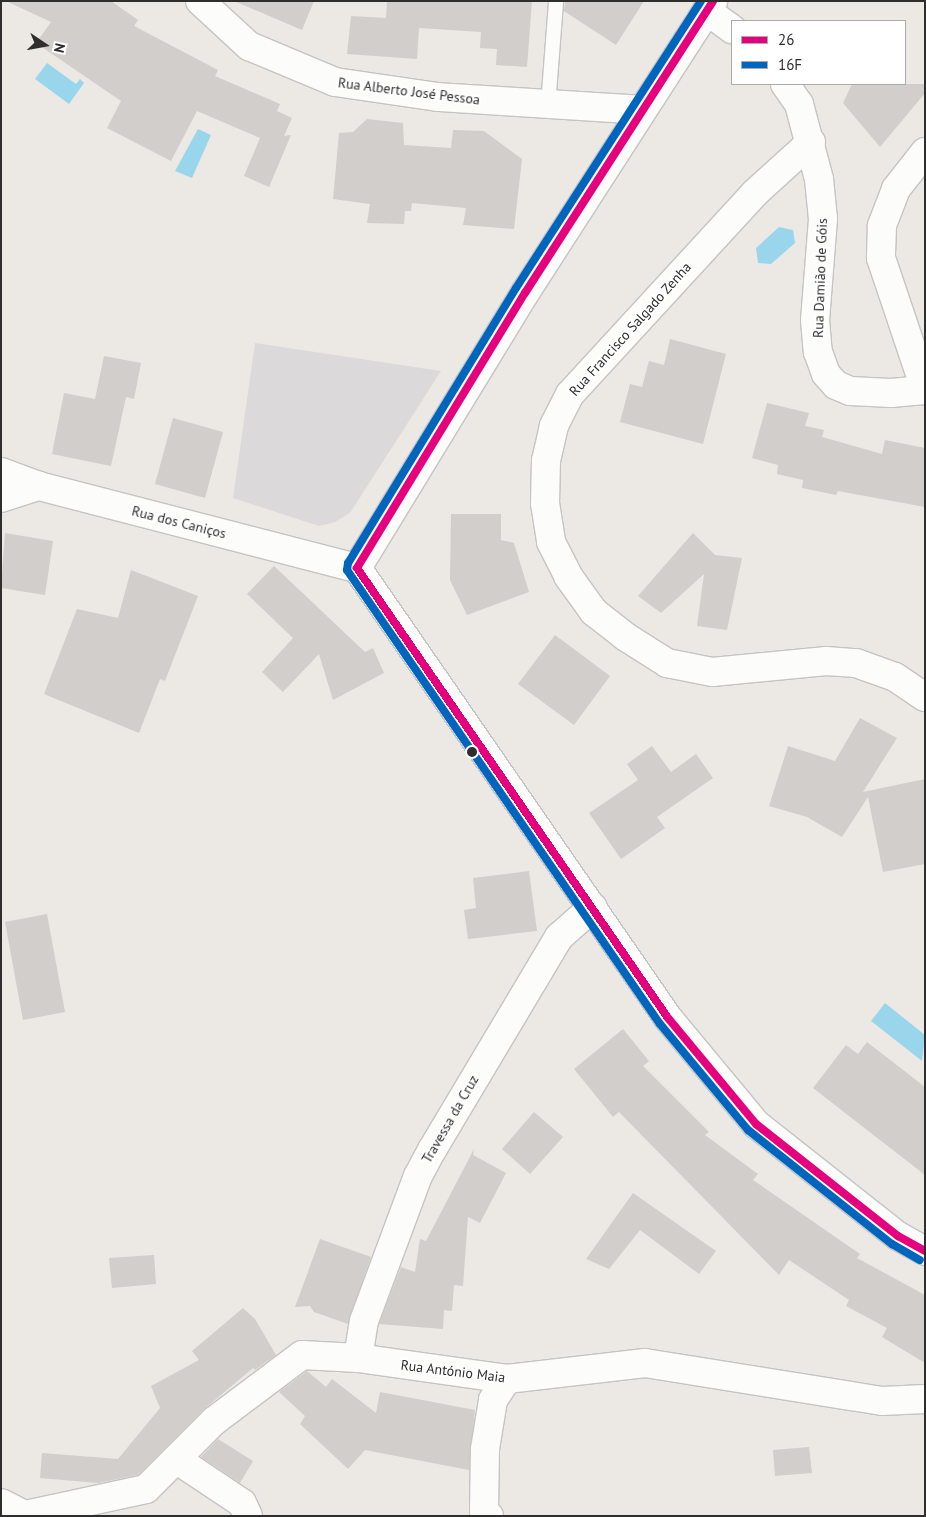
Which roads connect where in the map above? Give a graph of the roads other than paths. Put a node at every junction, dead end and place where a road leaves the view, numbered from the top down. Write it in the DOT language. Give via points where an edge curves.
graph roads {
  1 [pos="200,1"];
  2 [pos="556,1"];
  3 [pos="710,6"];
  4 [pos="731,28"];
  5 [pos="786,85"];
  6 [pos="548,106"];
  7 [pos="642,110"];
  8 [pos="811,142"];
  9 [pos="925,152"];
  10 [pos="925,390"];
  11 [pos="1,472"];
  12 [pos="39,486"];
  13 [pos="1,498"];
  14 [pos="357,568"];
  15 [pos="925,697"];
  16 [pos="593,907"];
  17 [pos="925,1250"];
  18 [pos="358,1358"];
  19 [pos="507,1379"];
  20 [pos="925,1399"];
  21 [pos="176,1459"];
  22 [pos="16,1511"];
  23 [pos="248,1516"];
  24 [pos="489,1516"];
  1 -- 6 [label="street, Rua Alberto José Pessoa" via="249,46 335,82"];
  2 -- 6 [label="lane"];
  3 -- 4 [label="street"];
  3 -- 7 [label="street"];
  5 -- 8 [label="street, Rua Damião de Góis" via="799,104"];
  6 -- 7 [label="street, Rua Alberto José Pessoa"];
  7 -- 14 [label="street" via="525,293"];
  8 -- 10 [label="street, Rua Damião de Góis" via="823,218 815,320 818,352 826,374 836,385 850,390 892,393"];
  8 -- 15 [label="street, Rua Francisco Salgado Zenha" via="755,193 570,394 554,426 546,460 545,503 551,542 568,576 594,612 667,662 712,672 826,661 856,663 894,677"];
  9 -- 10 [label="street" via="896,189 882,226 881,258"];
  11 -- 12 [label="street, Rua dos Caniços"];
  12 -- 13 [label="street"];
  12 -- 14 [label="street, Rua dos Caniços"];
  14 -- 16 [label="street"];
  16 -- 17 [label="street" via="668,1018 756,1124 898,1236"];
  16 -- 18 [label="street, Travessa da Cruz" via="559,937 428,1156 364,1321"];
  18 -- 19 [label="street, Rua António Maia"];
  18 -- 21 [label="street, Rua António Maia" via="302,1355 214,1421"];
  19 -- 20 [label="street, Rua António Maia" via="645,1363 882,1401"];
  19 -- 24 [label="street" via="493,1400 485,1449 484,1511"];
  21 -- 22 [label="street, Rua António Maia" via="146,1489 88,1502"];
  21 -- 23 [label="street" via="242,1503"];
}
